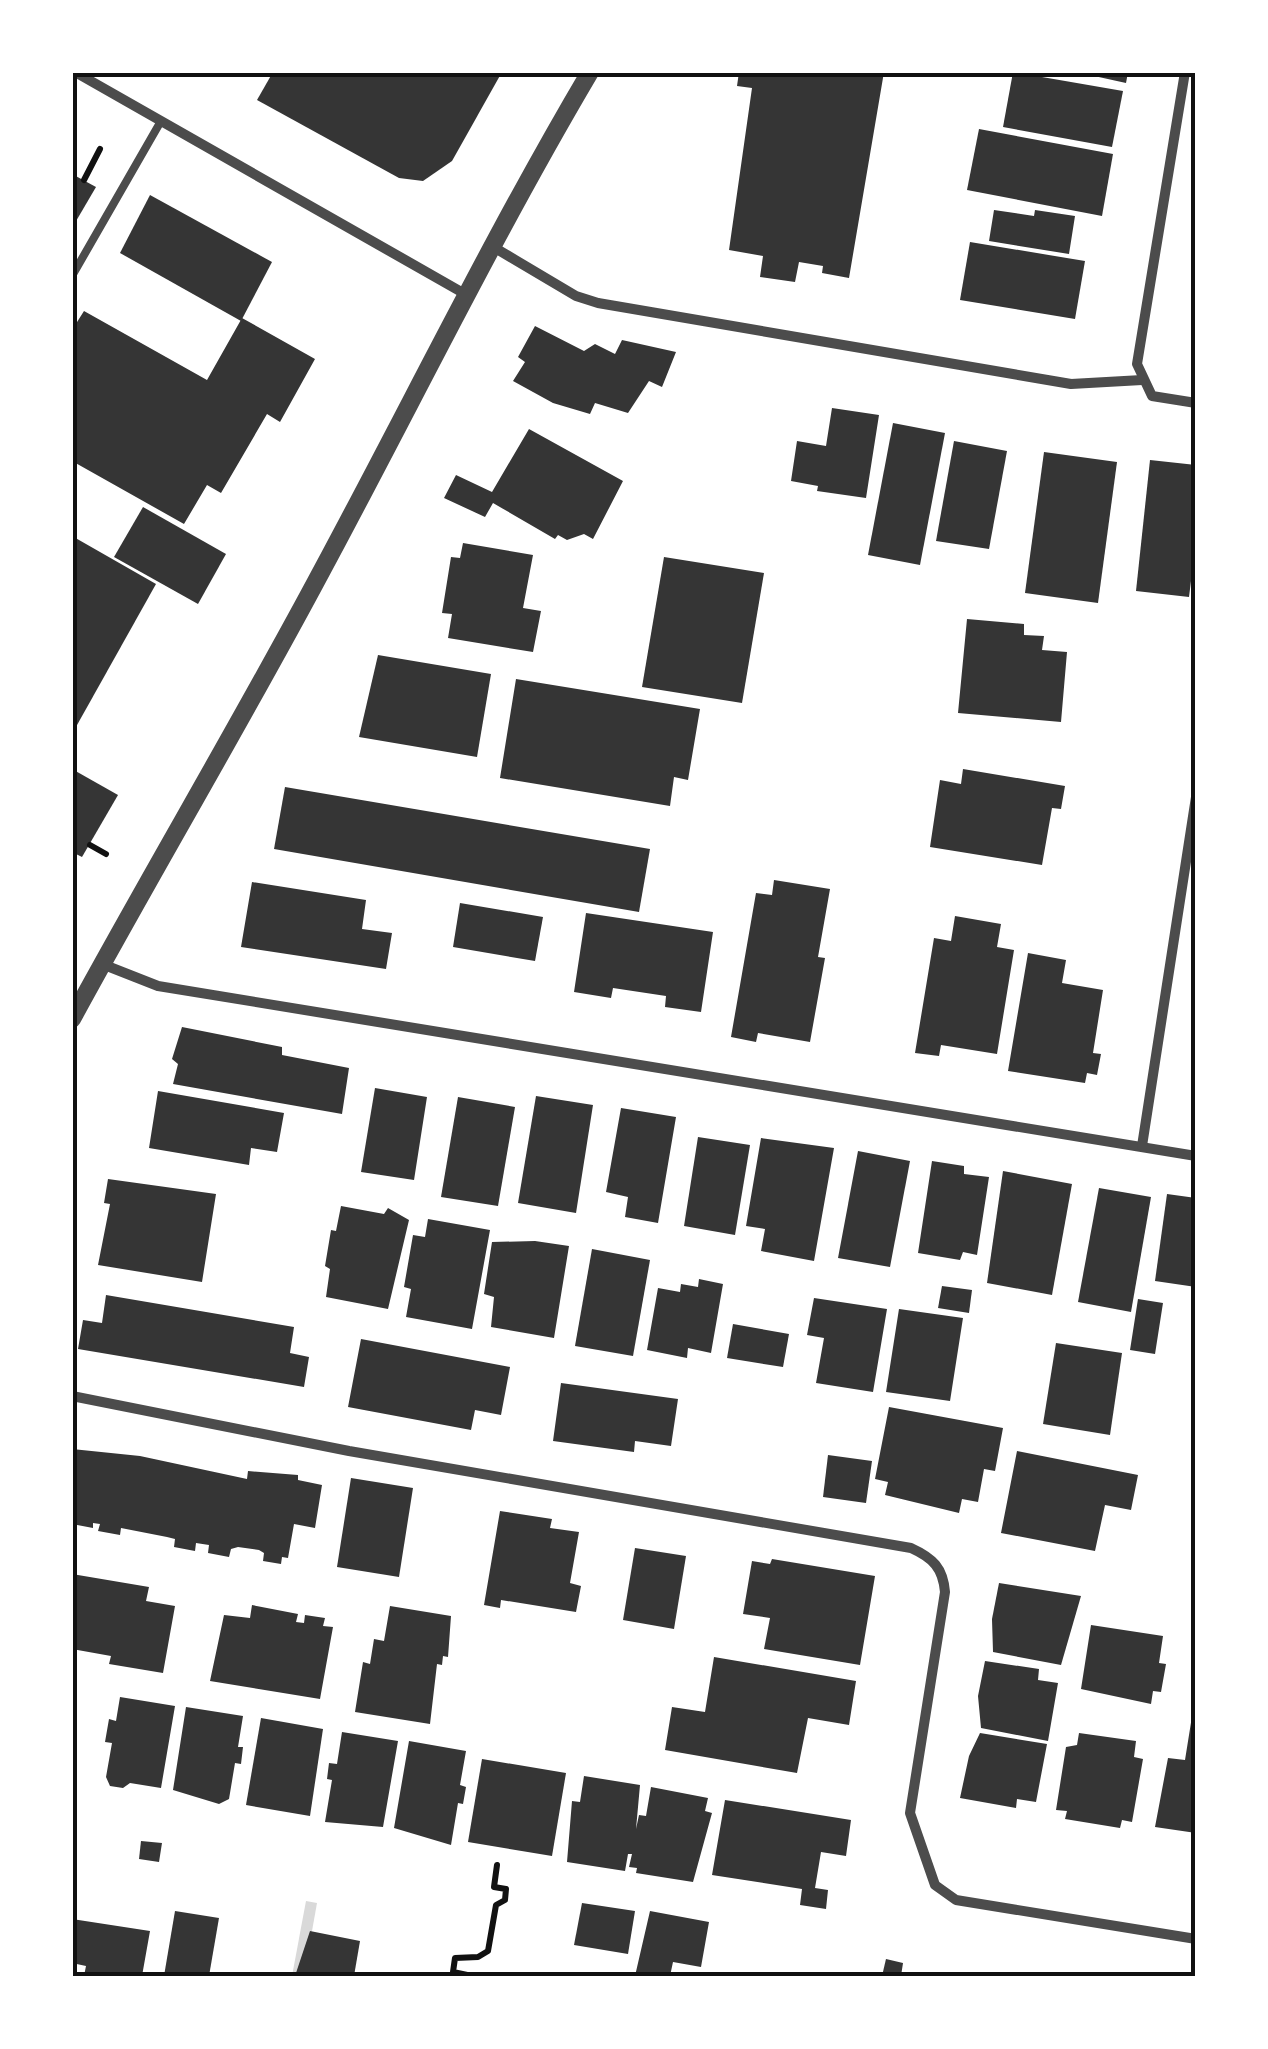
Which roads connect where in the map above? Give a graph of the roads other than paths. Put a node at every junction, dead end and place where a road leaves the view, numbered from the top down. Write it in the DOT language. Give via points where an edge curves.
graph roads {
  1 [pos="75,72"];
  2 [pos="590,72"];
  3 [pos="1186,72"];
  4 [pos="161,121"];
  5 [pos="490,245"];
  6 [pos="72,276"];
  7 [pos="465,294"];
  8 [pos="1142,380"];
  9 [pos="1196,403"];
  10 [pos="1196,797"];
  11 [pos="102,964"];
  12 [pos="75,1008"];
  13 [pos="1142,1146"];
  14 [pos="1196,1156"];
  15 [pos="72,1396"];
  16 [pos="1196,1940"];
  1 -- 4 [label="street"];
  2 -- 5 [label="street"];
  3 -- 8 [label="street" via="1137,364"];
  4 -- 6 [label="lane"];
  4 -- 7 [label="street"];
  5 -- 7 [label="street"];
  5 -- 8 [label="street" via="598,303 1071,384"];
  7 -- 11 [label="street" via="249,708"];
  8 -- 9 [label="street" via="1152,396"];
  10 -- 13 [label="street"];
  11 -- 12 [label="street"];
  11 -- 13 [label="street" via="158,986"];
  13 -- 14 [label="street"];
  15 -- 16 [label="street" via="928,1556 944,1574 945,1592 910,1813 935,1885 956,1900"];
}
